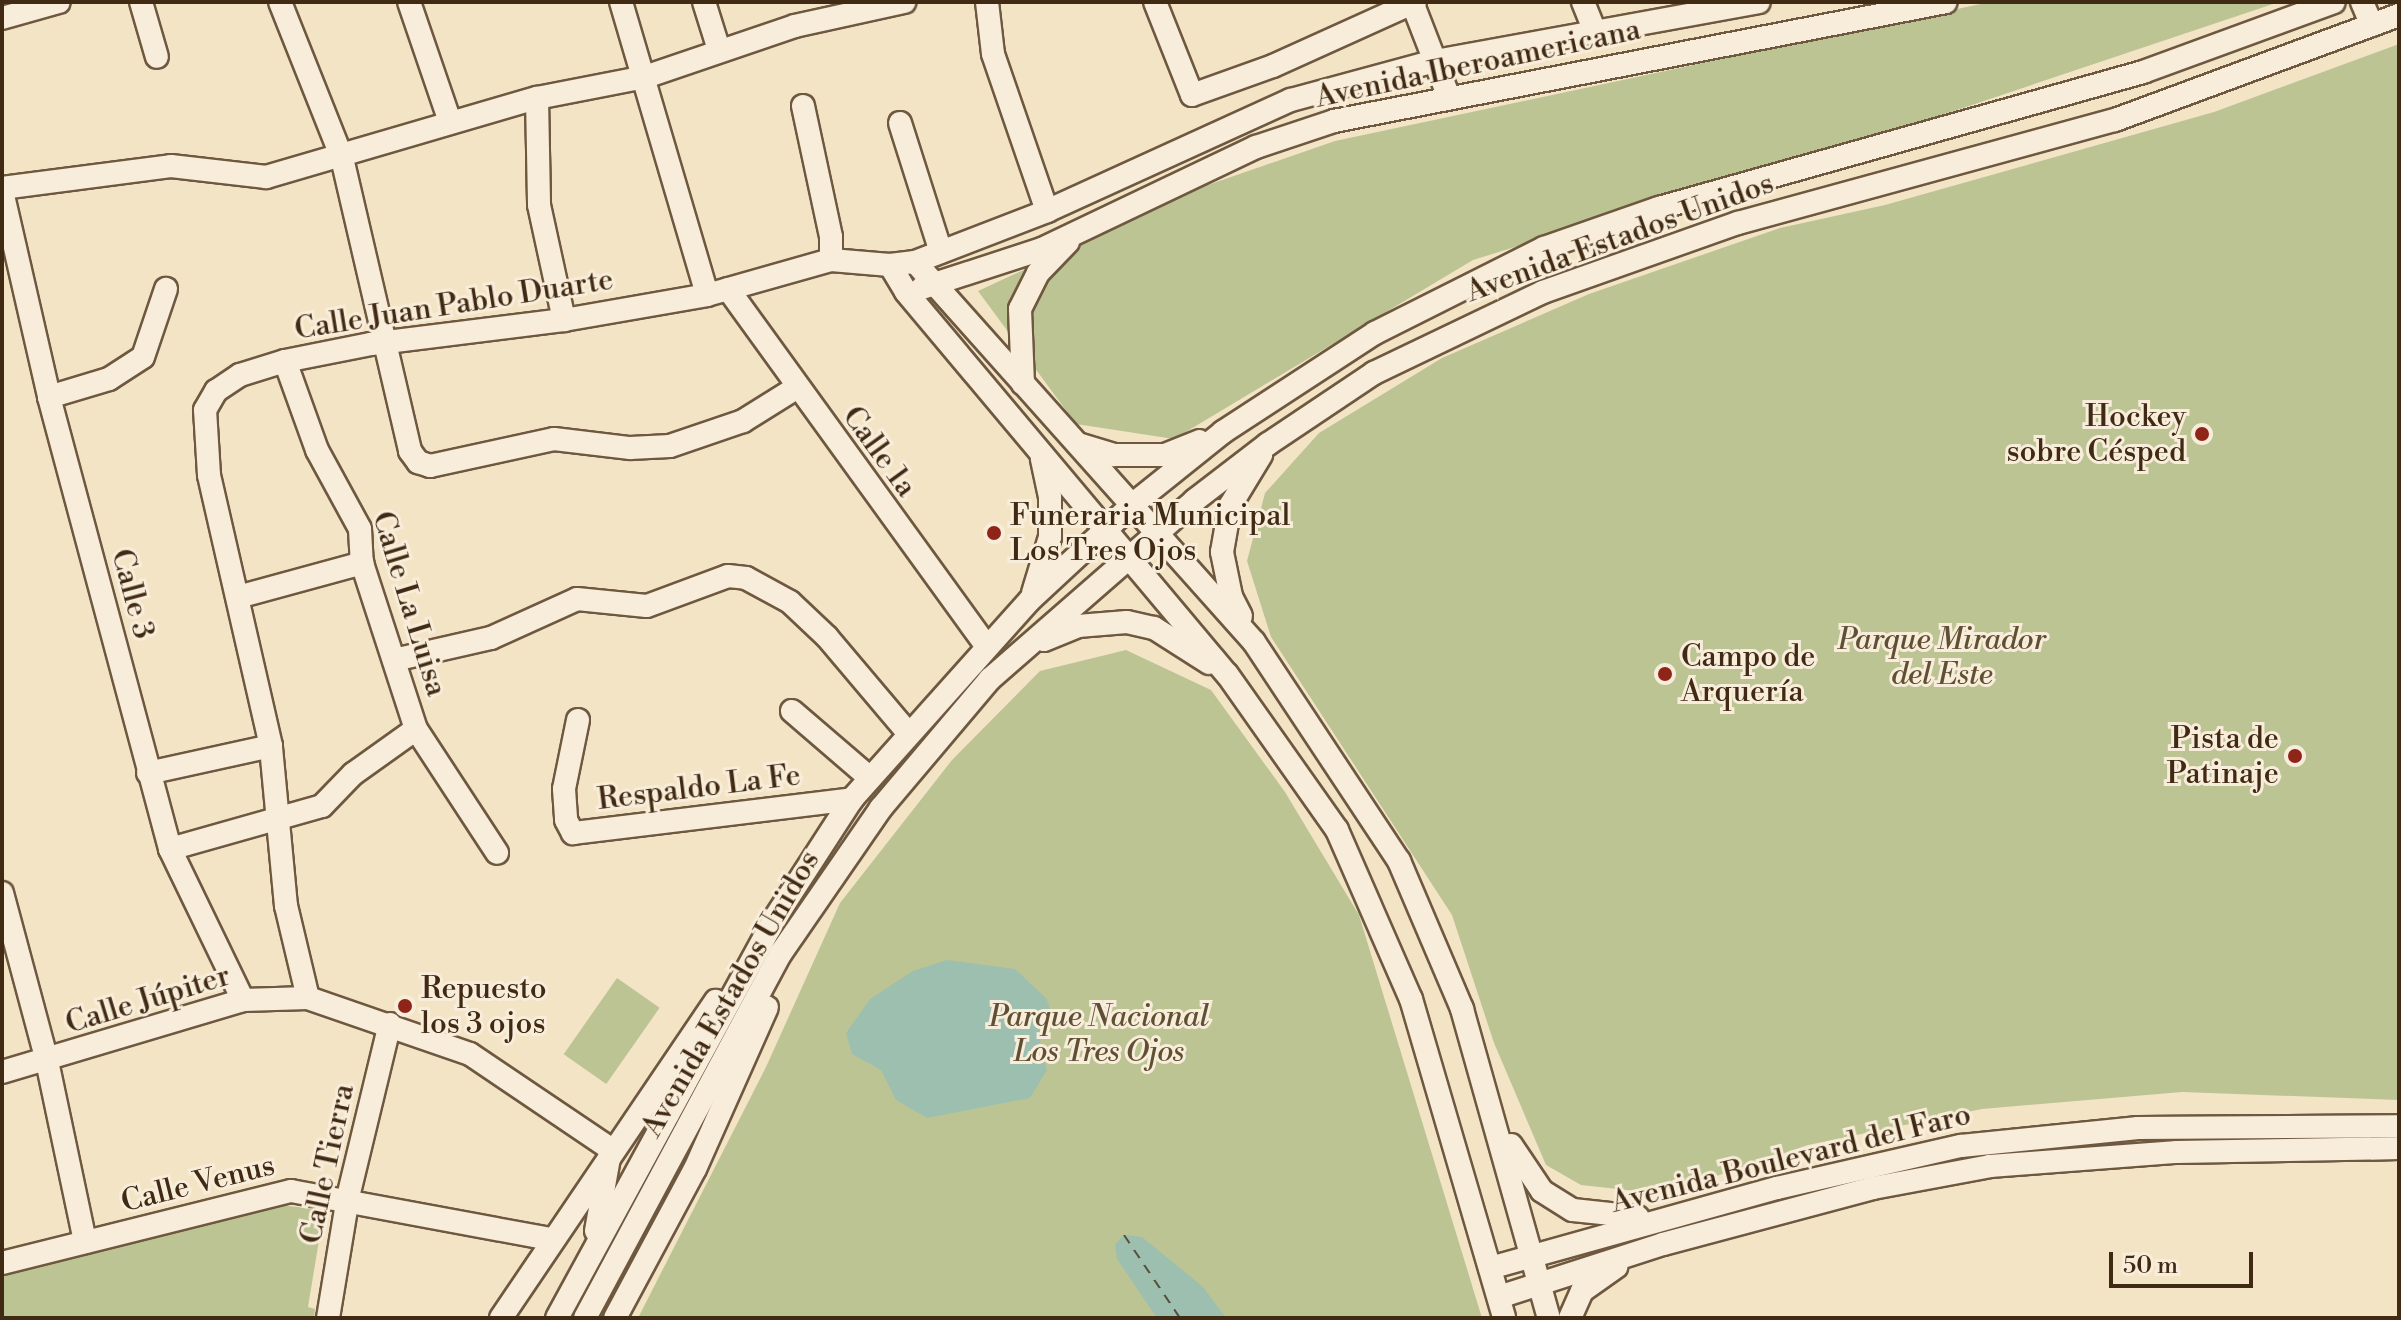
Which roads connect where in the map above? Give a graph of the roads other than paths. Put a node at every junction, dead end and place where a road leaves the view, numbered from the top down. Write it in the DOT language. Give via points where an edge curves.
graph roads {
  1 [pos="59,2"];
  2 [pos="141,2"];
  3 [pos="280,2"];
  4 [pos="409,2"];
  5 [pos="621,2"];
  6 [pos="704,2"];
  7 [pos="904,2"];
  8 [pos="987,2"];
  9 [pos="1155,2"];
  10 [pos="1413,2"];
  11 [pos="1583,2"];
  12 [pos="1759,2"];
  13 [pos="1946,2"];
  14 [pos="2331,2"];
  15 [pos="2362,2"];
  16 [pos="862,6"];
  17 [pos="2399,15"];
  18 [pos="2,18"];
  19 [pos="2372,25"];
  20 [pos="1594,29"];
  21 [pos="2343,36"];
  22 [pos="719,50"];
  23 [pos="157,57"];
  24 [pos="1435,61"];
  25 [pos="645,77"];
  26 [pos="1448,95"];
  27 [pos="537,98"];
  28 [pos="803,106"];
  29 [pos="450,122"];
  30 [pos="900,123"];
  31 [pos="342,158"];
  32 [pos="2,189"];
  33 [pos="1047,211"];
  34 [pos="1074,235"];
  35 [pos="941,252"];
  36 [pos="831,260"];
  37 [pos="915,262"];
  38 [pos="890,265"];
  39 [pos="935,285"];
  40 [pos="166,289"];
  41 [pos="718,292"];
  42 [pos="906,292"];
  43 [pos="564,320"];
  44 [pos="384,342"];
  45 [pos="285,361"];
  46 [pos="1023,384"];
  47 [pos="796,388"];
  48 [pos="49,397"];
  49 [pos="1223,432"];
  50 [pos="1076,443"];
  51 [pos="1268,444"];
  52 [pos="1040,454"];
  53 [pos="1132,505"];
  54 [pos="1107,531"];
  55 [pos="1159,534"];
  56 [pos="1130,558"];
  57 [pos="362,563"];
  58 [pos="238,597"];
  59 [pos="1031,599"];
  60 [pos="1254,642"];
  61 [pos="986,646"];
  62 [pos="1028,646"];
  63 [pos="394,660"];
  64 [pos="1227,674"];
  65 [pos="792,711"];
  66 [pos="578,720"];
  67 [pos="416,729"];
  68 [pos="908,733"];
  69 [pos="271,746"];
  70 [pos="148,773"];
  71 [pos="870,778"];
  72 [pos="852,799"];
  73 [pos="282,820"];
  74 [pos="170,849"];
  75 [pos="497,853"];
  76 [pos="2,893"];
  77 [pos="807,911"];
  78 [pos="775,918"];
  79 [pos="308,998"];
  80 [pos="243,1000"];
  81 [pos="390,1024"];
  82 [pos="47,1061"];
  83 [pos="2,1072"];
  84 [pos="1495,1118"];
  85 [pos="2399,1126"];
  86 [pos="2399,1148"];
  87 [pos="611,1149"];
  88 [pos="348,1197"];
  89 [pos="1683,1213"];
  90 [pos="550,1239"];
  91 [pos="85,1242"];
  92 [pos="1663,1244"];
  93 [pos="591,1255"];
  94 [pos="1533,1256"];
  95 [pos="2,1263"];
  96 [pos="1490,1268"];
  97 [pos="1541,1285"];
  98 [pos="1501,1308"];
  99 [pos="589,1311"];
  100 [pos="328,1318"];
  101 [pos="501,1318"];
  102 [pos="557,1318"];
  103 [pos="615,1318"];
  104 [pos="1549,1318"];
  105 [pos="1570,1318"];
  1 -- 18 [label="street"];
  2 -- 23 [label="street"];
  3 -- 31 [label="street"];
  4 -- 29 [label="street"];
  5 -- 25 [label="street, Calle 1a"];
  6 -- 22 [label="street"];
  7 -- 16 [label="street"];
  8 -- 33 [label="street" via="993,54"];
  9 -- 10 [label="street" via="1192,95 1273,66"];
  10 -- 24 [label="street"];
  11 -- 20 [label="street"];
  12 -- 20 [label="street, Avenida Iberoamericana"];
  13 -- 26 [label="street, Avenida Iberoamericana"];
  14 -- 21 [label="street"];
  14 -- 49 [label="street, Avenida Estados Unidos" via="2143,72 1659,208 1544,248 1375,333"];
  15 -- 19 [label="street"];
  16 -- 22 [label="street"];
  17 -- 19 [label="street, Avenida Estados Unidos"];
  19 -- 21 [label="street, Avenida Estados Unidos"];
  20 -- 24 [label="street, Avenida Iberoamericana"];
  21 -- 51 [label="street, Avenida Estados Unidos" via="2115,120 1738,223 1543,292 1374,373"];
  22 -- 25 [label="street"];
  24 -- 26 [label="street"];
  24 -- 33 [label="street, Avenida Iberoamericana" via="1291,100"];
  25 -- 27 [label="street"];
  25 -- 41 [label="street, Calle 1a"];
  26 -- 34 [label="street, Avenida Iberoamericana" via="1287,135"];
  27 -- 29 [label="street"];
  27 -- 43 [label="street" via="539,205"];
  28 -- 36 [label="street" via="831,237"];
  29 -- 31 [label="street"];
  30 -- 35 [label="street"];
  31 -- 32 [label="street" via="266,177 171,166"];
  31 -- 44 [label="street"];
  32 -- 48 [label="street, Calle 3"];
  33 -- 35 [label="street, Avenida Iberoamericana"];
  34 -- 39 [label="street, Avenida Iberoamericana"];
  34 -- 46 [label="street" via="1038,273 1020,309"];
  35 -- 37 [label="street, Avenida Iberoamericana"];
  36 -- 38 [label="street, Calle Juan Pablo Duarte"];
  36 -- 41 [label="street, Calle Juan Pablo Duarte"];
  37 -- 38 [label="street, Avenida Iberoamericana"];
  37 -- 39 [label="street"];
  38 -- 42 [label="street"];
  39 -- 42 [label="street, Avenida Iberoamericana"];
  39 -- 46 [label="street"];
  40 -- 48 [label="street" via="143,357 109,379"];
  41 -- 43 [label="street, Calle Juan Pablo Duarte"];
  41 -- 47 [label="street, Calle 1a"];
  42 -- 52 [label="street"];
  43 -- 44 [label="street, Calle Juan Pablo Duarte"];
  44 -- 45 [label="street, Calle Juan Pablo Duarte"];
  44 -- 47 [label="street" via="410,451 430,466 554,439 630,448 670,446 743,421"];
  45 -- 57 [label="street, Calle La Luisa" via="317,450 360,529"];
  45 -- 58 [label="street, Calle Juan Pablo Duarte" via="240,375 216,391 205,410 209,475"];
  46 -- 50 [label="street"];
  47 -- 61 [label="street, Calle 1a"];
  48 -- 70 [label="street, Calle 3"];
  49 -- 50 [label="street" via="1165,455 1114,455"];
  49 -- 53 [label="street, Avenida Estados Unidos"];
  50 -- 53 [label="street"];
  51 -- 55 [label="street, Avenida Estados Unidos"];
  51 -- 60 [label="street" via="1230,506 1222,552 1231,596"];
  52 -- 54 [label="street"];
  52 -- 59 [label="street" via="1050,497 1050,537"];
  53 -- 54 [label="street, Avenida Estados Unidos"];
  53 -- 55 [label="street"];
  54 -- 56 [label="street"];
  54 -- 59 [label="street, Avenida Estados Unidos"];
  55 -- 56 [label="street, Avenida Estados Unidos"];
  55 -- 60 [label="street"];
  56 -- 62 [label="street, Avenida Estados Unidos"];
  56 -- 64 [label="street"];
  57 -- 58 [label="street"];
  57 -- 63 [label="street, Calle La Luisa"];
  58 -- 69 [label="street, Calle Juan Pablo Duarte"];
  59 -- 61 [label="street, Avenida Estados Unidos"];
  60 -- 84 [label="street" via="1399,861 1462,1009"];
  61 -- 68 [label="street, Avenida Estados Unidos"];
  62 -- 64 [label="street" via="1078,626 1127,622 1154,628"];
  62 -- 77 [label="street, Avenida Estados Unidos" via="990,679 923,756"];
  63 -- 67 [label="street, Calle La Luisa"];
  63 -- 68 [label="street" via="491,638 577,599 647,606 728,576 746,578 778,594 809,620"];
  64 -- 96 [label="street" via="1337,830 1375,906 1411,999"];
  65 -- 71 [label="street"];
  66 -- 72 [label="street, Respaldo La Fe" via="564,789 566,820 573,833"];
  67 -- 73 [label="street" via="353,774 322,806"];
  67 -- 75 [label="street, Calle La Luisa"];
  68 -- 71 [label="street, Avenida Estados Unidos"];
  69 -- 70 [label="street"];
  69 -- 73 [label="street, Calle Juan Pablo Duarte"];
  70 -- 74 [label="street, Calle 3"];
  71 -- 72 [label="street, Avenida Estados Unidos"];
  72 -- 78 [label="street, Avenida Estados Unidos"];
  73 -- 74 [label="street"];
  73 -- 79 [label="street, Calle Juan Pablo Duarte" via="286,906"];
  74 -- 80 [label="street, Calle 3"];
  76 -- 82 [label="street"];
  77 -- 99 [label="street, Avenida Estados Unidos"];
  77 -- 103 [label="street" via="695,1169"];
  78 -- 87 [label="street"];
  78 -- 93 [label="street, Avenida Estados Unidos"];
  79 -- 80 [label="street, Calle Júpiter"];
  79 -- 81 [label="street, Calle Júpiter"];
  80 -- 82 [label="street, Calle Júpiter"];
  81 -- 87 [label="street, Calle Júpiter" via="470,1054"];
  81 -- 88 [label="street, Calle Tierra"];
  82 -- 83 [label="street, Calle Júpiter"];
  82 -- 91 [label="street"];
  84 -- 89 [label="street" via="1529,1177 1573,1210 1618,1218"];
  84 -- 94 [label="street"];
  85 -- 89 [label="street, Avenida Boulevard del Faro" via="2138,1128 2015,1137 1907,1155"];
  86 -- 92 [label="street, Avenida Boulevard del Faro" via="2162,1152 1990,1166 1873,1188"];
  87 -- 90 [label="street"];
  87 -- 93 [label="street"];
  88 -- 90 [label="street, Calle Venus"];
  88 -- 91 [label="street, Calle Venus" via="291,1191"];
  88 -- 100 [label="street, Calle Tierra"];
  89 -- 94 [label="street, Avenida Boulevard del Faro"];
  90 -- 101 [label="street"];
  91 -- 95 [label="street, Calle Venus"];
  92 -- 97 [label="street, Avenida Boulevard del Faro"];
  92 -- 105 [label="street" via="1619,1264 1582,1291"];
  93 -- 102 [label="street, Avenida Estados Unidos"];
  94 -- 96 [label="street, Avenida Boulevard del Faro"];
  94 -- 97 [label="street"];
  96 -- 98 [label="street"];
  97 -- 98 [label="street, Avenida Boulevard del Faro"];
  97 -- 104 [label="street"];
}
